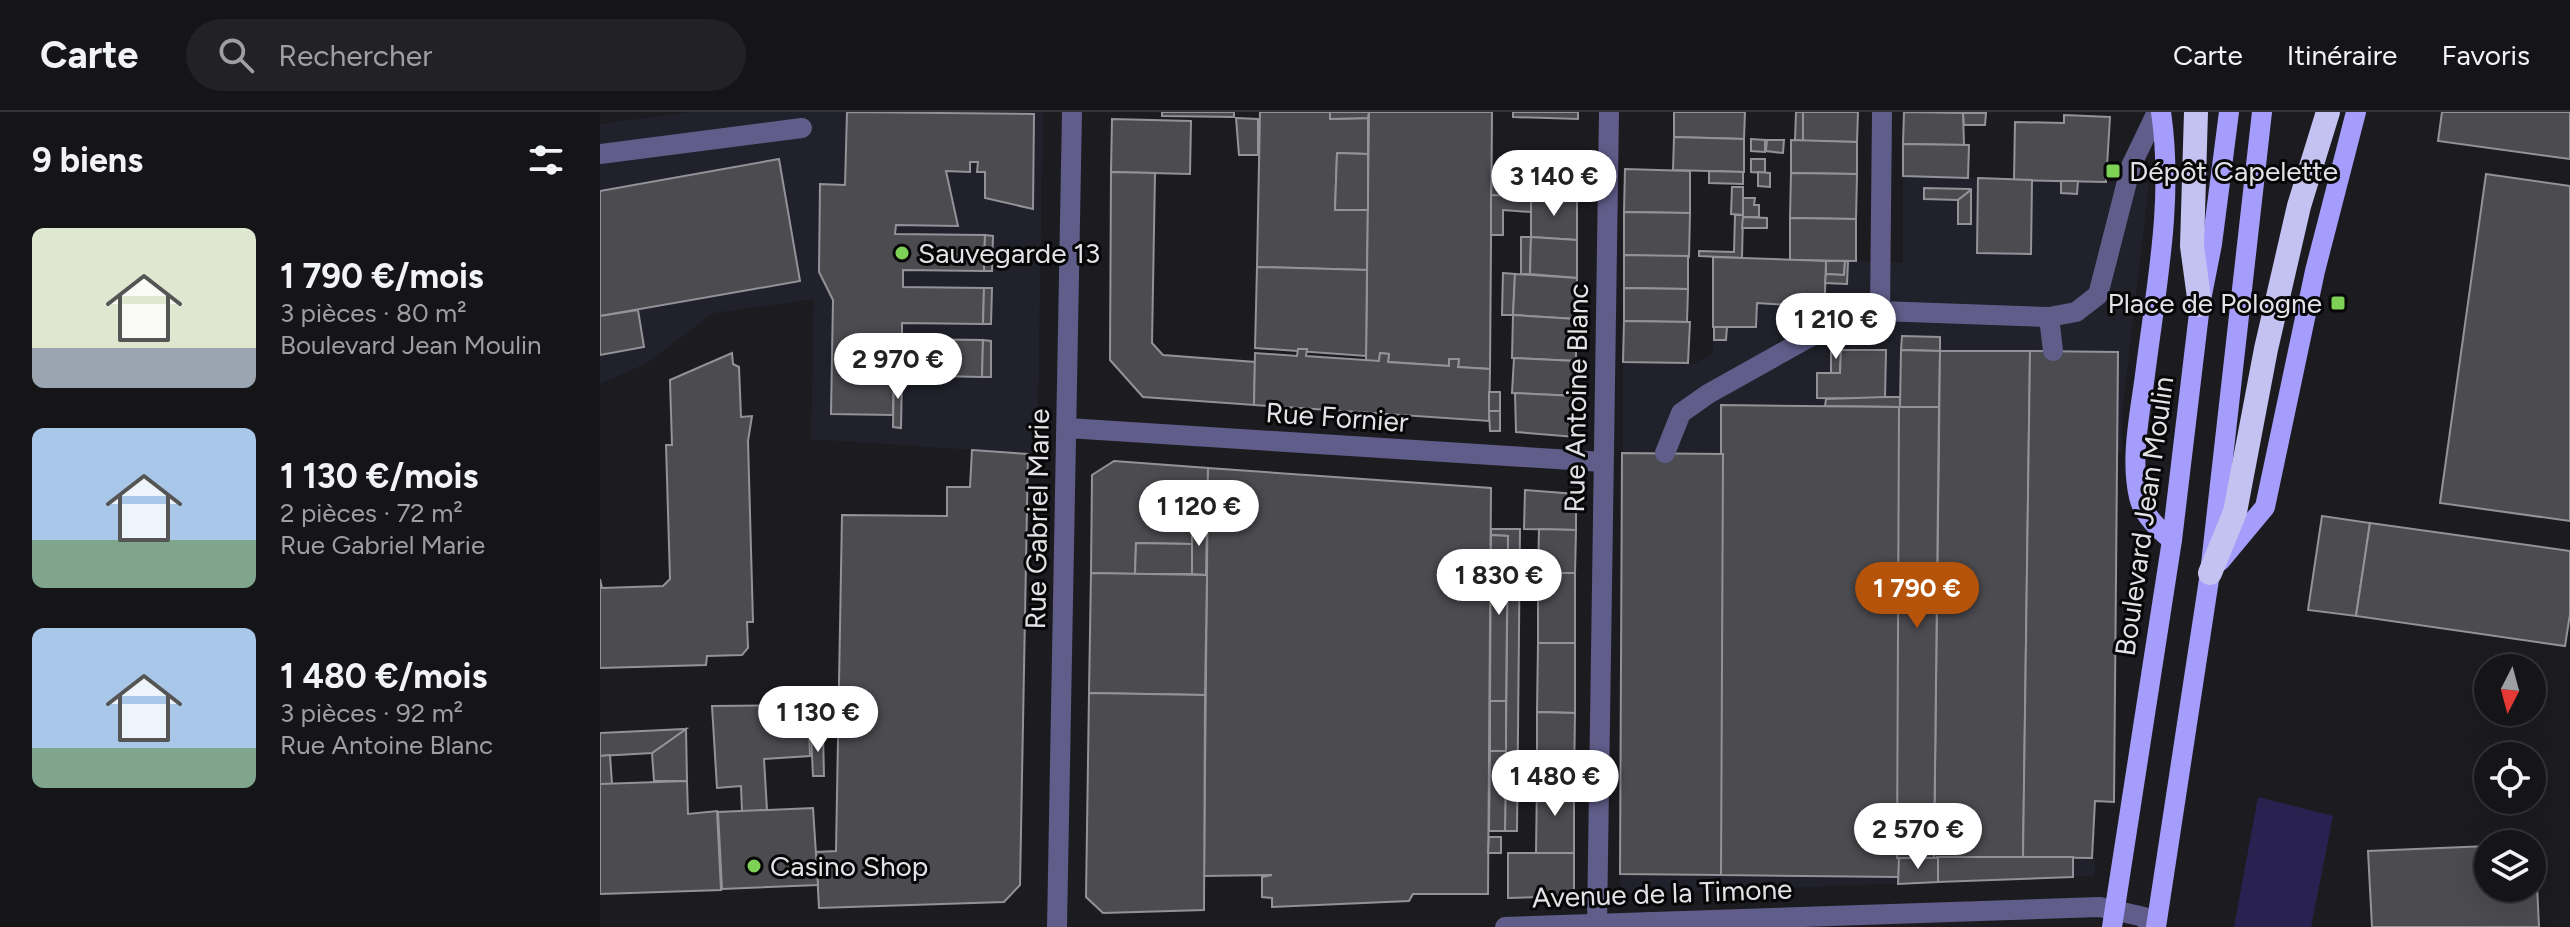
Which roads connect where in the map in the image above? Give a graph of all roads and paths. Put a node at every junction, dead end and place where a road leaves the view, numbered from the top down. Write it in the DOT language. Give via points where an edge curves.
graph roads {
  1 [pos="1072,112"];
  2 [pos="1609,112"];
  3 [pos="1882,112"];
  4 [pos="2159,112"];
  5 [pos="2196,112"];
  6 [pos="2229,112"];
  7 [pos="2262,112"];
  8 [pos="2328,112"];
  9 [pos="2356,115"];
  10 [pos="802,128"];
  11 [pos="600,154"];
  12 [pos="2200,305"];
  13 [pos="1880,311"];
  14 [pos="2049,317"];
  15 [pos="2053,351"];
  16 [pos="1067,428"];
  17 [pos="1665,453"];
  18 [pos="1603,462"];
  19 [pos="2172,540"];
  20 [pos="2210,573"];
  21 [pos="2114,918"];
  22 [pos="1914,919"];
  23 [pos="1597,924"];
  24 [pos="1057,927"];
  25 [pos="1505,927"];
  26 [pos="2150,927"];
  27 [pos="2156,927"];
  1 -- 16 [label="street, Rue Gabriel Marie"];
  2 -- 18 [label="street, Rue Antoine Blanc"];
  3 -- 13 [label="street"];
  4 -- 14 [label="street" via="2127,180 2098,295 2076,312"];
  4 -- 19 [label="main road" via="2166,146 2167,205 2136,449 2139,499 2155,527"];
  5 -- 12 [label="highway" via="2192,246"];
  6 -- 12 [label="main road, Boulevard Jean Moulin"];
  7 -- 20 [label="main road"];
  8 -- 20 [label="highway" via="2299,206 2235,512"];
  9 -- 20 [label="main road" via="2315,271 2265,507"];
  10 -- 11 [label="street"];
  12 -- 19 [label="main road, Boulevard Jean Moulin"];
  13 -- 14 [label="street"];
  13 -- 17 [label="street" via="1844,318 1708,394 1681,413"];
  14 -- 15 [label="street"];
  16 -- 18 [label="street, Rue Fornier"];
  16 -- 24 [label="street, Rue Gabriel Marie"];
  18 -- 23 [label="street, Rue Antoine Blanc"];
  19 -- 21 [label="main road, Boulevard Jean Moulin"];
  20 -- 27 [label="main road"];
  21 -- 22 [label="street, Avenue de la Timone"];
  21 -- 26 [label="street, Avenue de la Timone" via="2144,917"];
  22 -- 23 [label="street, Avenue de la Timone"];
  23 -- 25 [label="street, Avenue de la Timone"];
}
